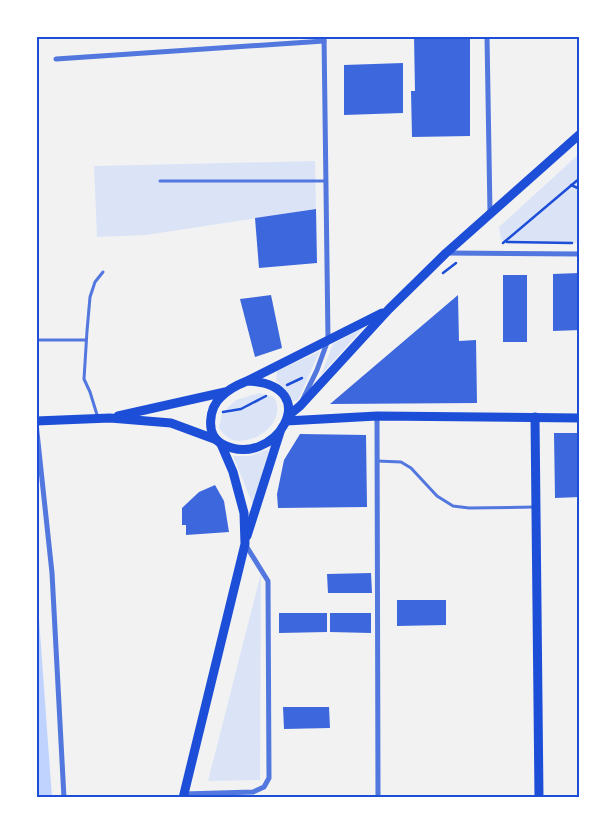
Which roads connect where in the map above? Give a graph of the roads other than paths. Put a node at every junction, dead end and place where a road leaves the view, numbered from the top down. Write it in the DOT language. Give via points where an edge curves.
graph roads {
  1 [pos="487,36"];
  2 [pos="324,38"];
  3 [pos="56,59"];
  4 [pos="580,134"];
  5 [pos="160,181"];
  6 [pos="325,181"];
  7 [pos="490,214"];
  8 [pos="446,254"];
  9 [pos="580,254"];
  10 [pos="103,272"];
  11 [pos="389,309"];
  12 [pos="36,340"];
  13 [pos="86,340"];
  14 [pos="328,340"];
  15 [pos="246,382"];
  16 [pos="227,391"];
  17 [pos="300,406"];
  18 [pos="377,416"];
  19 [pos="535,417"];
  20 [pos="98,418"];
  21 [pos="110,418"];
  22 [pos="288,418"];
  23 [pos="580,418"];
  24 [pos="36,422"];
  25 [pos="280,432"];
  26 [pos="219,442"];
  27 [pos="377,461"];
  28 [pos="536,507"];
  29 [pos="245,544"];
  30 [pos="183,796"];
  31 [pos="64,798"];
  32 [pos="378,798"];
  33 [pos="539,798"];
  1 -- 7 [label="street"];
  2 -- 3 [label="street"];
  2 -- 6 [label="street"];
  4 -- 7 [label="main road"];
  5 -- 6 [label="lane"];
  6 -- 14 [label="street"];
  7 -- 8 [label="main road"];
  8 -- 9 [label="street"];
  8 -- 11 [label="main road"];
  10 -- 13 [label="lane" via="90,297"];
  11 -- 14 [label="main road"];
  11 -- 17 [label="main road"];
  12 -- 13 [label="lane"];
  13 -- 20 [label="lane" via="84,379"];
  14 -- 15 [label="main road"];
  14 -- 17 [label="street"];
  15 -- 16 [label="main road"];
  15 -- 22 [label="main road" via="273,386 284,397"];
  16 -- 21 [label="main road"];
  16 -- 26 [label="main road" via="219,398 212,414 211,430"];
  17 -- 22 [label="main road"];
  18 -- 19 [label="main road"];
  18 -- 22 [label="main road"];
  18 -- 27 [label="street"];
  19 -- 23 [label="main road"];
  19 -- 28 [label="main road"];
  20 -- 21 [label="main road"];
  20 -- 24 [label="main road"];
  21 -- 26 [label="main road" via="171,423"];
  22 -- 25 [label="main road"];
  24 -- 31 [label="street" via="52,573"];
  25 -- 26 [label="main road" via="251,449 236,449"];
  25 -- 29 [label="main road"];
  26 -- 29 [label="main road" via="244,513"];
  27 -- 28 [label="lane" via="401,462 411,468 437,496 453,506"];
  27 -- 32 [label="street"];
  28 -- 33 [label="main road"];
  29 -- 30 [label="main road"];
  29 -- 30 [label="street" via="268,580 269,778 264,787 253,792"];
}
